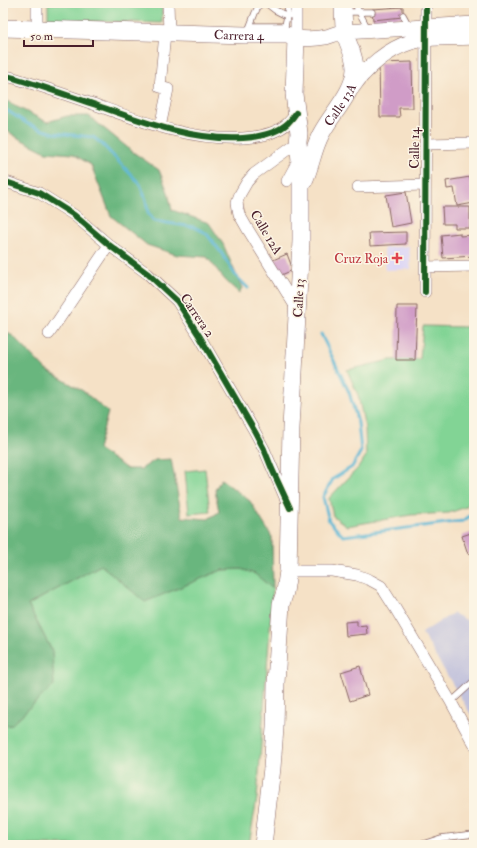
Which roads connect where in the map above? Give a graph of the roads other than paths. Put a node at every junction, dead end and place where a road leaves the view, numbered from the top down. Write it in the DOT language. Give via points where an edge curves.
graph roads {
  1 [pos="37,3"];
  2 [pos="168,3"];
  3 [pos="260,3"];
  4 [pos="266,3"];
  5 [pos="288,3"];
  6 [pos="296,3"];
  7 [pos="426,3"];
  8 [pos="372,12"];
  9 [pos="348,14"];
  10 [pos="291,15"];
  11 [pos="403,15"];
  12 [pos="474,24"];
  13 [pos="3,28"];
  14 [pos="37,28"];
  15 [pos="410,28"];
  16 [pos="248,30"];
  17 [pos="369,31"];
  18 [pos="167,33"];
  19 [pos="289,33"];
  20 [pos="426,33"];
  21 [pos="474,37"];
  22 [pos="3,75"];
  23 [pos="344,100"];
  24 [pos="296,113"];
  25 [pos="329,120"];
  26 [pos="160,127"];
  27 [pos="298,142"];
  28 [pos="474,143"];
  29 [pos="425,144"];
  30 [pos="3,181"];
  31 [pos="294,185"];
  32 [pos="425,185"];
  33 [pos="358,187"];
  34 [pos="110,245"];
  35 [pos="425,266"];
  36 [pos="474,266"];
  37 [pos="424,292"];
  38 [pos="298,310"];
  39 [pos="49,334"];
  40 [pos="290,508"];
  41 [pos="288,571"];
  42 [pos="285,592"];
  43 [pos="474,681"];
  44 [pos="451,702"];
  45 [pos="474,744"];
  46 [pos="474,834"];
  47 [pos="263,845"];
  48 [pos="274,845"];
  49 [pos="420,845"];
  1 -- 14 [label="street"];
  2 -- 18 [label="street"];
  3 -- 16 [label="lane"];
  4 -- 10 [label="lane" via="275,10"];
  5 -- 10 [label="lane"];
  6 -- 10 [label="street, Calle 13"];
  7 -- 20 [label="street, Calle 14"];
  8 -- 9 [label="lane"];
  9 -- 17 [label="main road, Carrera 4"];
  9 -- 17 [label="lane"];
  9 -- 19 [label="main road, Carrera 4" via="340,32 325,37 309,39"];
  9 -- 23 [label="main road, Calle 13A" via="348,41 354,55 355,71"];
  10 -- 19 [label="street, Calle 13"];
  10 -- 19 [label="lane"];
  11 -- 15 [label="lane"];
  12 -- 20 [label="main road, Carrera 4"];
  13 -- 14 [label="main road, Carrera 4"];
  14 -- 18 [label="main road, Carrera 4"];
  15 -- 17 [label="main road, Carrera 4"];
  15 -- 20 [label="main road, Carrera 4"];
  16 -- 18 [label="main road, Carrera 4"];
  16 -- 19 [label="main road, Carrera 4"];
  18 -- 26 [label="street" via="160,87 168,89"];
  19 -- 24 [label="main road, Calle 13"];
  20 -- 21 [label="main road, Carrera 4"];
  20 -- 23 [label="main road, Carrera 4" via="384,55 362,75"];
  20 -- 29 [label="street, Calle 14"];
  22 -- 26 [label="street"];
  23 -- 25 [label="main road, Calle 13A"];
  24 -- 25 [label="main road" via="309,125 315,126"];
  24 -- 26 [label="street" via="278,130 252,138 196,136"];
  24 -- 27 [label="main road, Calle 13"];
  25 -- 31 [label="main road, Calle 13A" via="318,140 308,173"];
  27 -- 31 [label="main road, Calle 13" via="300,159"];
  27 -- 38 [label="street, Calle 12A" via="254,174 237,202 239,214"];
  28 -- 29 [label="street"];
  29 -- 32 [label="street, Calle 14"];
  30 -- 34 [label="street, Carrera 2" via="39,192 74,215"];
  31 -- 38 [label="main road, Calle 13" via="301,241"];
  32 -- 33 [label="street"];
  32 -- 35 [label="street, Calle 14"];
  34 -- 39 [label="street"];
  34 -- 40 [label="street, Carrera 2" via="148,274 177,301 255,432"];
  35 -- 36 [label="street"];
  35 -- 37 [label="street, Calle 14"];
  38 -- 40 [label="main road, Calle 13" via="291,428"];
  40 -- 41 [label="main road, Calle 13"];
  41 -- 42 [label="main road, Calle 13"];
  41 -- 44 [label="street" via="332,571 357,575 381,586"];
  42 -- 47 [label="main road" via="279,622 272,768"];
  42 -- 48 [label="main road" via="289,638 286,727"];
  43 -- 44 [label="lane"];
  44 -- 45 [label="street"];
  46 -- 49 [label="lane" via="442,838"];
}
